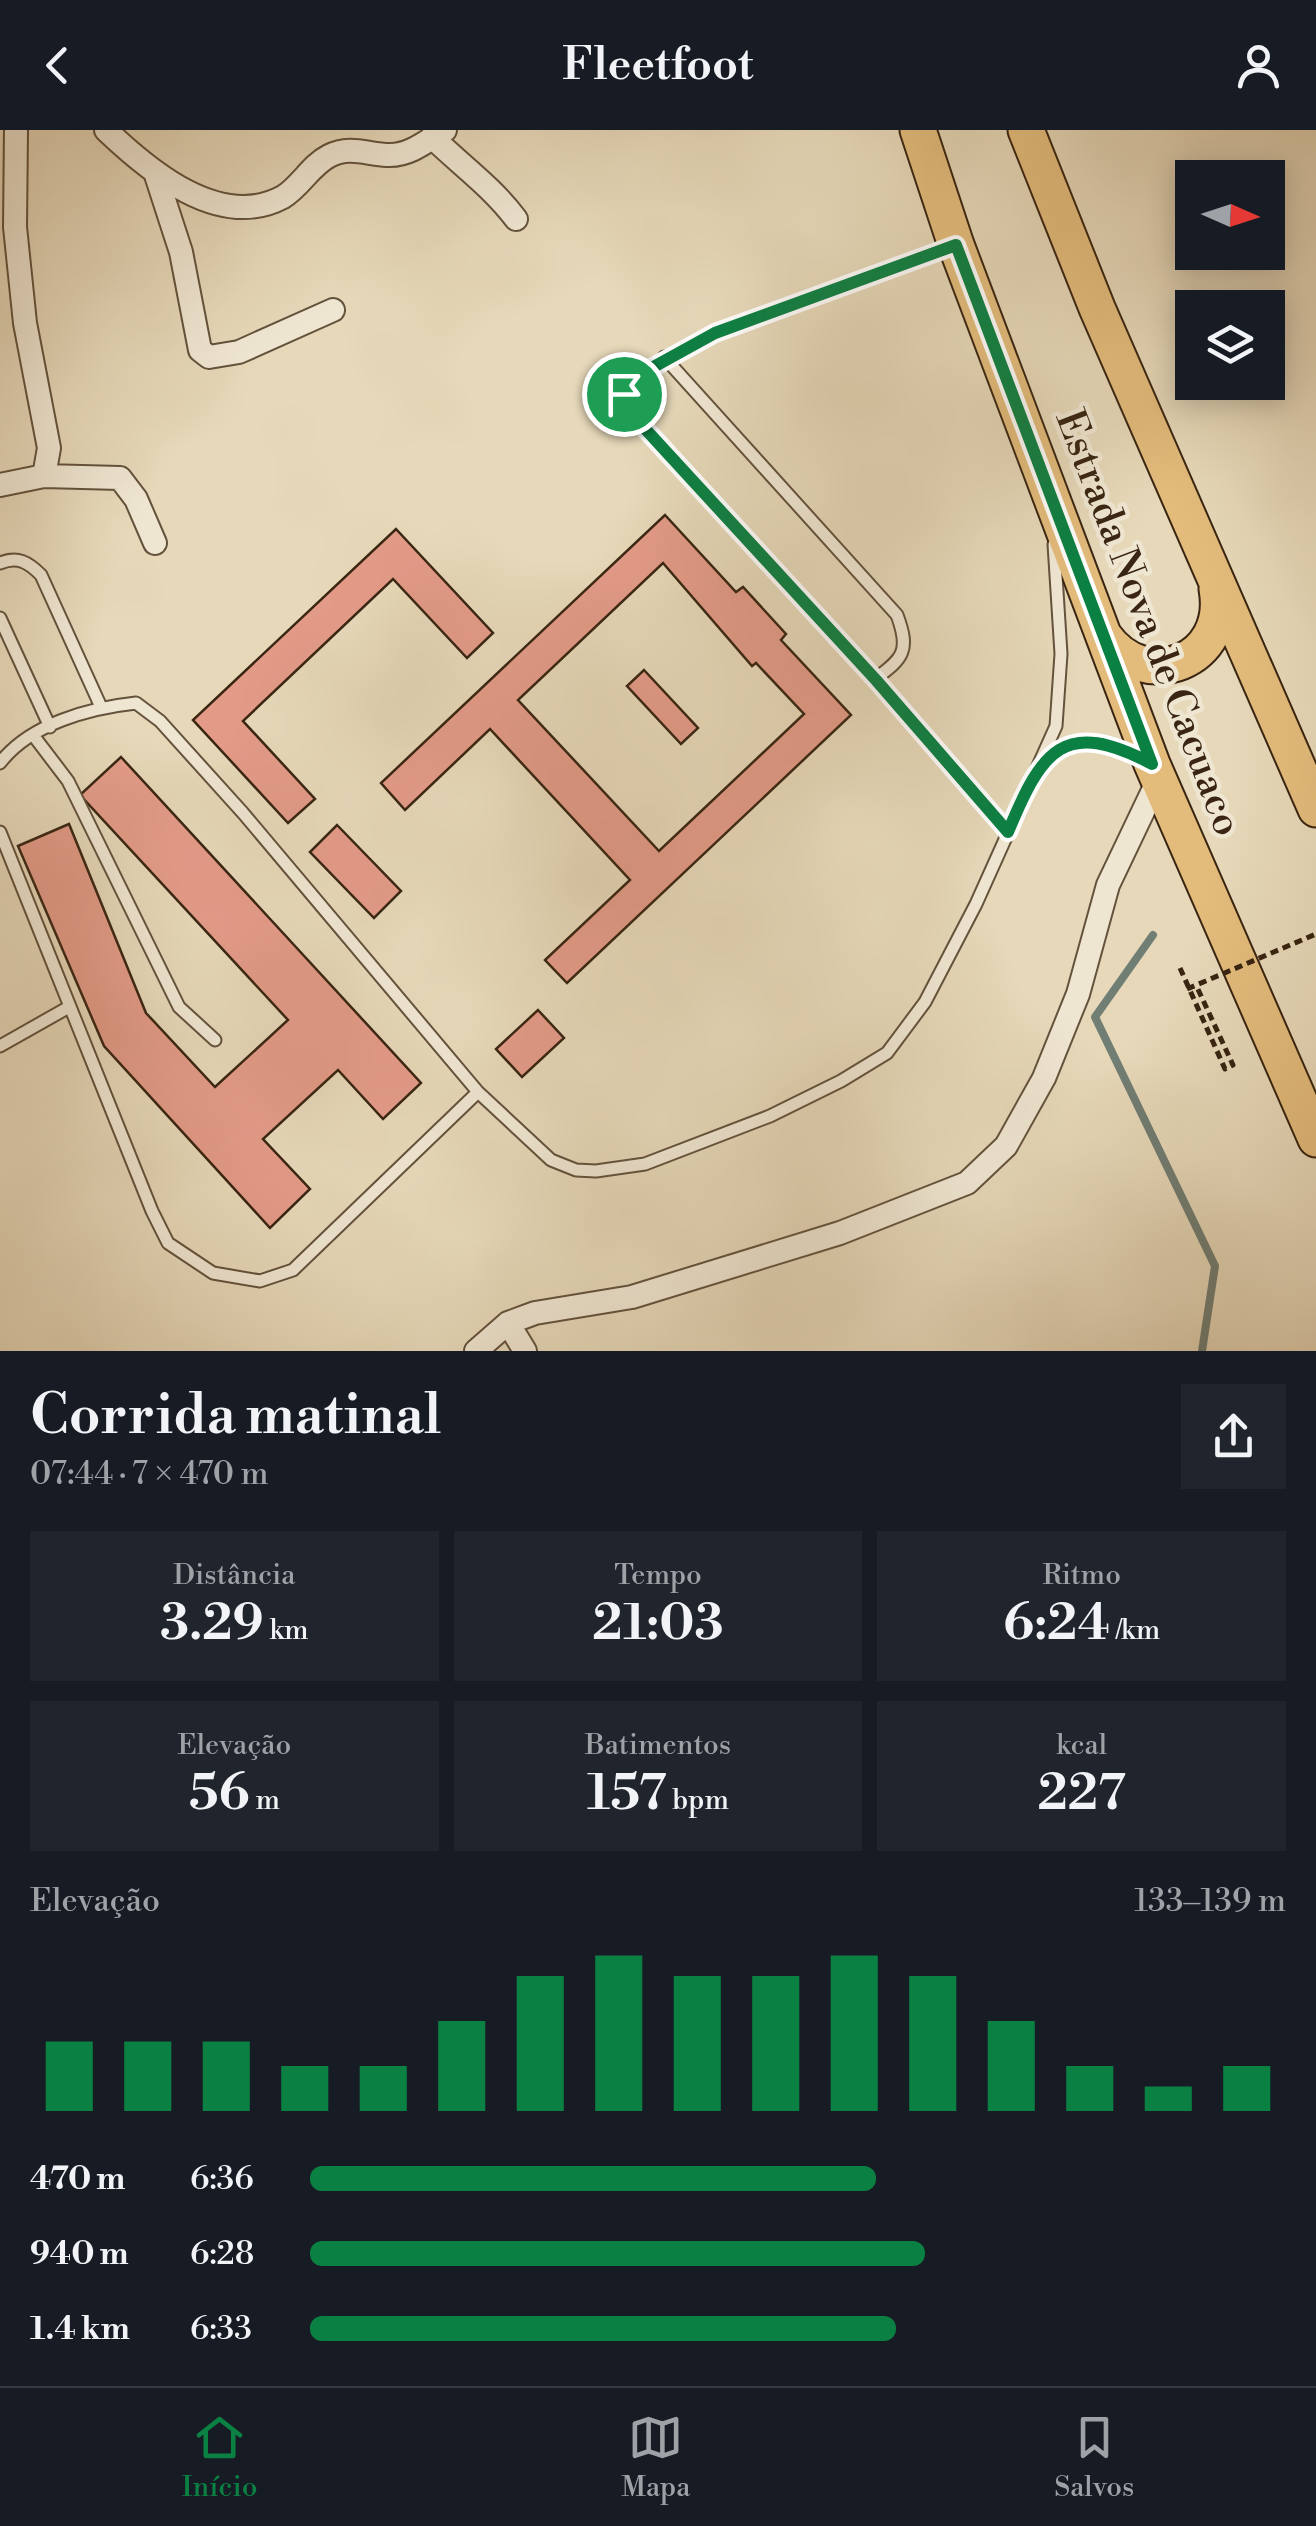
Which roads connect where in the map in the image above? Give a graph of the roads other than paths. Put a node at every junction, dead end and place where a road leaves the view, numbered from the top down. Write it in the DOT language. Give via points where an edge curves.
graph roads {
  1 [pos="16,130"];
  2 [pos="106,130"];
  3 [pos="918,130"];
  4 [pos="1026,130"];
  5 [pos="439,134"];
  6 [pos="155,172"];
  7 [pos="516,219"];
  8 [pos="956,245"];
  9 [pos="333,310"];
  10 [pos="664,357"];
  11 [pos="44,476"];
  12 [pos="0,484"];
  13 [pos="1050,486"];
  14 [pos="156,543"];
  15 [pos="0,563"];
  16 [pos="1216,584"];
  17 [pos="0,618"];
  18 [pos="1100,632"];
  19 [pos="876,680"];
  20 [pos="100,707"];
  21 [pos="50,727"];
  22 [pos="33,736"];
  23 [pos="0,763"];
  24 [pos="1156,771"];
  25 [pos="1031,776"];
  26 [pos="1316,809"];
  27 [pos="0,832"];
  28 [pos="1008,832"];
  29 [pos="70,1007"];
  30 [pos="214,1040"];
  31 [pos="0,1046"];
  32 [pos="478,1092"];
  33 [pos="1316,1139"];
  34 [pos="508,1323"];
  35 [pos="476,1351"];
  36 [pos="525,1351"];
  1 -- 11 [label="street" via="15,228 49,448"];
  2 -- 6 [label="street"];
  3 -- 8 [label="main road, Estrada Nova de Cacuaco"];
  4 -- 16 [label="main road"];
  5 -- 6 [label="street" via="389,156 362,148 330,156 288,194 242,208 189,193"];
  5 -- 7 [label="street"];
  6 -- 9 [label="street" via="181,252 200,350 208,357 239,352"];
  8 -- 10 [label="lane"];
  8 -- 13 [label="main road, Estrada Nova de Cacuaco"];
  10 -- 19 [label="lane" via="897,615 906,638 899,661"];
  10 -- 19 [label="lane" via="628,381 626,408"];
  11 -- 12 [label="street"];
  11 -- 14 [label="street" via="120,478"];
  13 -- 18 [label="main road, Estrada Nova de Cacuaco"];
  13 -- 25 [label="lane" via="1059,690 1056,726"];
  15 -- 20 [label="lane" via="29,563 42,575"];
  16 -- 18 [label="main road" via="1220,604 1207,642 1172,666 1150,667 1121,655"];
  16 -- 26 [label="main road"];
  17 -- 21 [label="lane"];
  18 -- 24 [label="main road, Estrada Nova de Cacuaco"];
  19 -- 28 [label="lane"];
  20 -- 21 [label="lane"];
  20 -- 32 [label="lane" via="136,703 160,721"];
  21 -- 22 [label="lane"];
  22 -- 23 [label="lane"];
  22 -- 30 [label="lane" via="68,781 178,1007"];
  24 -- 25 [label="lane" via="1116,744 1090,740 1065,745"];
  24 -- 33 [label="main road, Estrada Nova de Cacuaco"];
  24 -- 34 [label="street" via="1108,886 1078,994 1044,1078 1006,1146 967,1183 840,1233 651,1291"];
  25 -- 28 [label="lane"];
  27 -- 29 [label="lane"];
  28 -- 32 [label="lane" via="925,1002 887,1053 770,1116 645,1164 576,1170 551,1160"];
  29 -- 31 [label="lane"];
  29 -- 32 [label="lane" via="168,1242 213,1273 260,1281 293,1270"];
  34 -- 35 [label="street"];
  34 -- 36 [label="street"];
}
